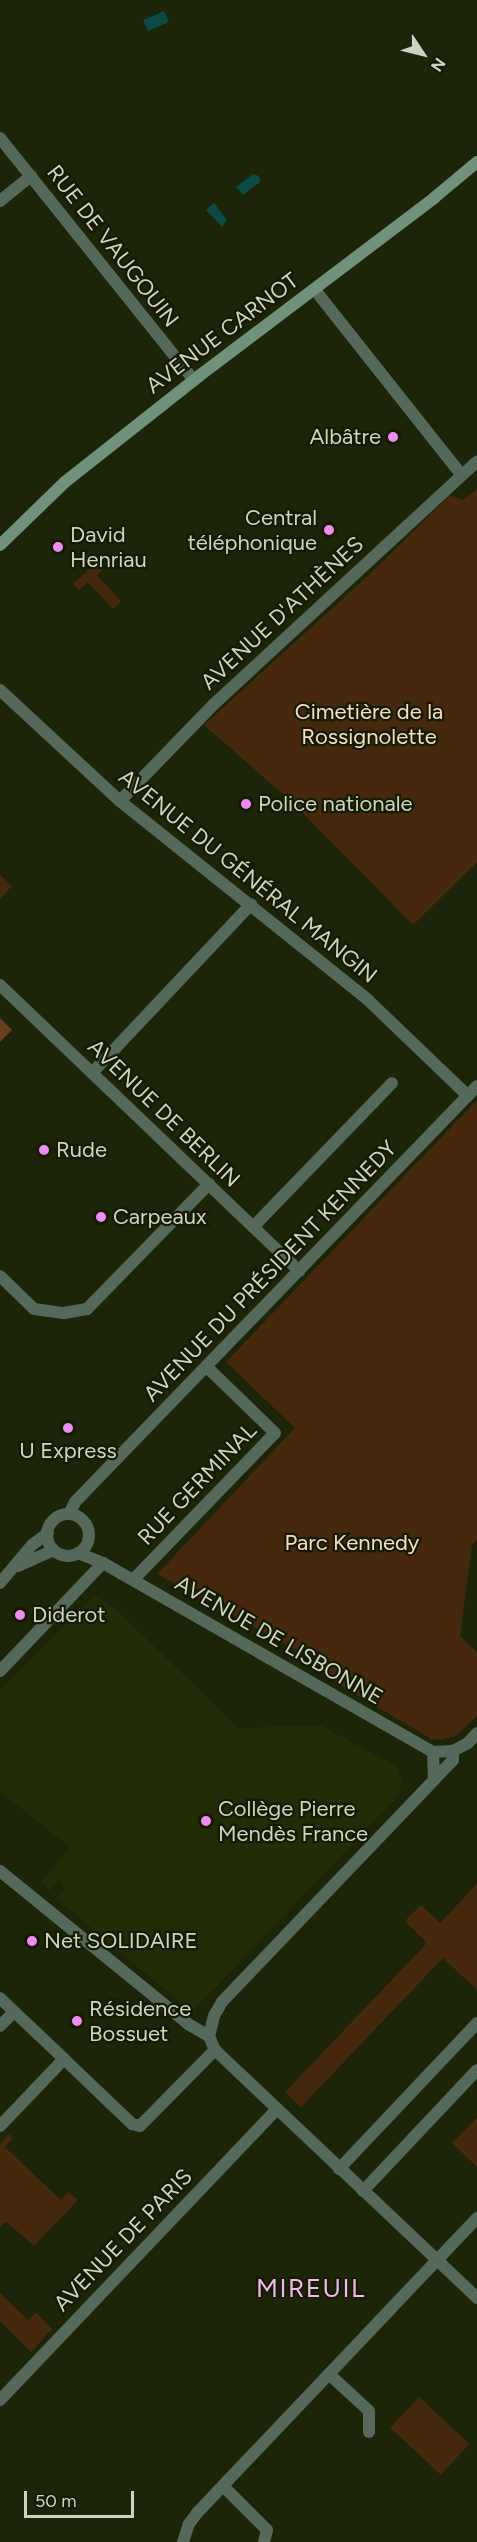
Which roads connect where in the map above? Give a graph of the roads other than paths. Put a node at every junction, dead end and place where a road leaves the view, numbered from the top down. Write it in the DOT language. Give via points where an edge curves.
graph roads {
  1 [pos="0,138"];
  2 [pos="477,162"];
  3 [pos="32,176"];
  4 [pos="0,201"];
  5 [pos="315,290"];
  6 [pos="194,380"];
  7 [pos="477,461"];
  8 [pos="460,474"];
  9 [pos="0,545"];
  10 [pos="0,690"];
  11 [pos="120,801"];
  12 [pos="251,904"];
  13 [pos="0,985"];
  14 [pos="92,1073"];
  15 [pos="392,1083"];
  16 [pos="477,1086"];
  17 [pos="468,1096"];
  18 [pos="208,1185"];
  19 [pos="253,1227"];
  20 [pos="299,1271"];
  21 [pos="0,1276"];
  22 [pos="207,1367"];
  23 [pos="94,1484"];
  24 [pos="69,1514"];
  25 [pos="83,1520"];
  26 [pos="48,1533"];
  27 [pos="88,1542"];
  28 [pos="54,1550"];
  29 [pos="78,1553"];
  30 [pos="103,1563"];
  31 [pos="12,1570"];
  32 [pos="133,1580"];
  33 [pos="0,1583"];
  34 [pos="0,1671"];
  35 [pos="477,1733"];
  36 [pos="453,1751"];
  37 [pos="433,1752"];
  38 [pos="434,1780"];
  39 [pos="0,1872"];
  40 [pos="0,1998"];
  41 [pos="14,2012"];
  42 [pos="477,2023"];
  43 [pos="0,2026"];
  44 [pos="209,2036"];
  45 [pos="215,2050"];
  46 [pos="64,2059"];
  47 [pos="477,2070"];
  48 [pos="277,2109"];
  49 [pos="0,2126"];
  50 [pos="339,2169"];
  51 [pos="363,2191"];
  52 [pos="477,2218"];
  53 [pos="437,2261"];
  54 [pos="477,2298"];
  55 [pos="329,2374"];
  56 [pos="0,2400"];
  57 [pos="369,2432"];
  58 [pos="223,2486"];
  59 [pos="183,2542"];
  60 [pos="264,2542"];
  1 -- 3 [label="street, RUE DE VAUGOUIN"];
  2 -- 5 [label="main road, AVENUE CARNOT"];
  3 -- 4 [label="street"];
  3 -- 6 [label="street, RUE DE VAUGOUIN"];
  5 -- 6 [label="main road, AVENUE CARNOT"];
  5 -- 8 [label="street"];
  6 -- 9 [label="main road, AVENUE CARNOT" via="65,482"];
  7 -- 8 [label="street, AVENUE D'ATHÈNES"];
  8 -- 11 [label="street, AVENUE D'ATHÈNES" via="213,705"];
  10 -- 11 [label="street, AVENUE DU GÉNÉRAL MANGIN"];
  11 -- 12 [label="street, AVENUE DU GÉNÉRAL MANGIN"];
  12 -- 14 [label="street"];
  12 -- 17 [label="street, AVENUE DU GÉNÉRAL MANGIN" via="367,999"];
  13 -- 14 [label="street, AVENUE DE BERLIN"];
  14 -- 18 [label="street, AVENUE DE BERLIN"];
  15 -- 19 [label="street"];
  16 -- 17 [label="street, AVENUE DU PRÉSIDENT KENNEDY"];
  17 -- 20 [label="street, AVENUE DU PRÉSIDENT KENNEDY"];
  18 -- 19 [label="street, AVENUE DE BERLIN"];
  18 -- 21 [label="street" via="87,1309 64,1313 34,1308"];
  19 -- 20 [label="street, AVENUE DE BERLIN"];
  20 -- 22 [label="street, AVENUE DU PRÉSIDENT KENNEDY"];
  22 -- 23 [label="street, AVENUE DU PRÉSIDENT KENNEDY"];
  22 -- 32 [label="street, RUE GERMINAL" via="275,1433"];
  23 -- 24 [label="street, AVENUE DU PRÉSIDENT KENNEDY" via="75,1502"];
  23 -- 25 [label="street, AVENUE DU PRÉSIDENT KENNEDY" via="83,1505"];
  24 -- 25 [label="street"];
  24 -- 26 [label="street" via="55,1519"];
  25 -- 27 [label="street" via="89,1531"];
  26 -- 28 [label="street"];
  26 -- 31 [label="street" via="32,1545"];
  27 -- 29 [label="street"];
  27 -- 30 [label="street, AVENUE DE LISBONNE"];
  28 -- 29 [label="street" via="66,1555"];
  28 -- 31 [label="street" via="28,1559"];
  29 -- 30 [label="street, AVENUE DE LISBONNE"];
  30 -- 32 [label="street, AVENUE DE LISBONNE"];
  30 -- 34 [label="street"];
  31 -- 33 [label="street"];
  32 -- 37 [label="street, AVENUE DE LISBONNE"];
  35 -- 36 [label="street"];
  36 -- 37 [label="street"];
  36 -- 38 [label="street" via="453,1760"];
  37 -- 38 [label="street"];
  38 -- 44 [label="street" via="222,2002"];
  39 -- 44 [label="street" via="188,2024"];
  40 -- 41 [label="street"];
  41 -- 43 [label="street"];
  41 -- 46 [label="street"];
  42 -- 50 [label="street"];
  44 -- 45 [label="street"];
  45 -- 46 [label="street" via="140,2126 132,2124"];
  45 -- 48 [label="street"];
  46 -- 49 [label="street"];
  47 -- 51 [label="street"];
  48 -- 50 [label="street"];
  48 -- 56 [label="street, AVENUE DE PARIS"];
  50 -- 51 [label="street"];
  51 -- 53 [label="street"];
  52 -- 53 [label="street"];
  53 -- 54 [label="street"];
  53 -- 55 [label="street"];
  55 -- 57 [label="street" via="369,2411"];
  55 -- 58 [label="street"];
  58 -- 59 [label="street" via="193,2519"];
  58 -- 60 [label="street" via="267,2530"];
}
